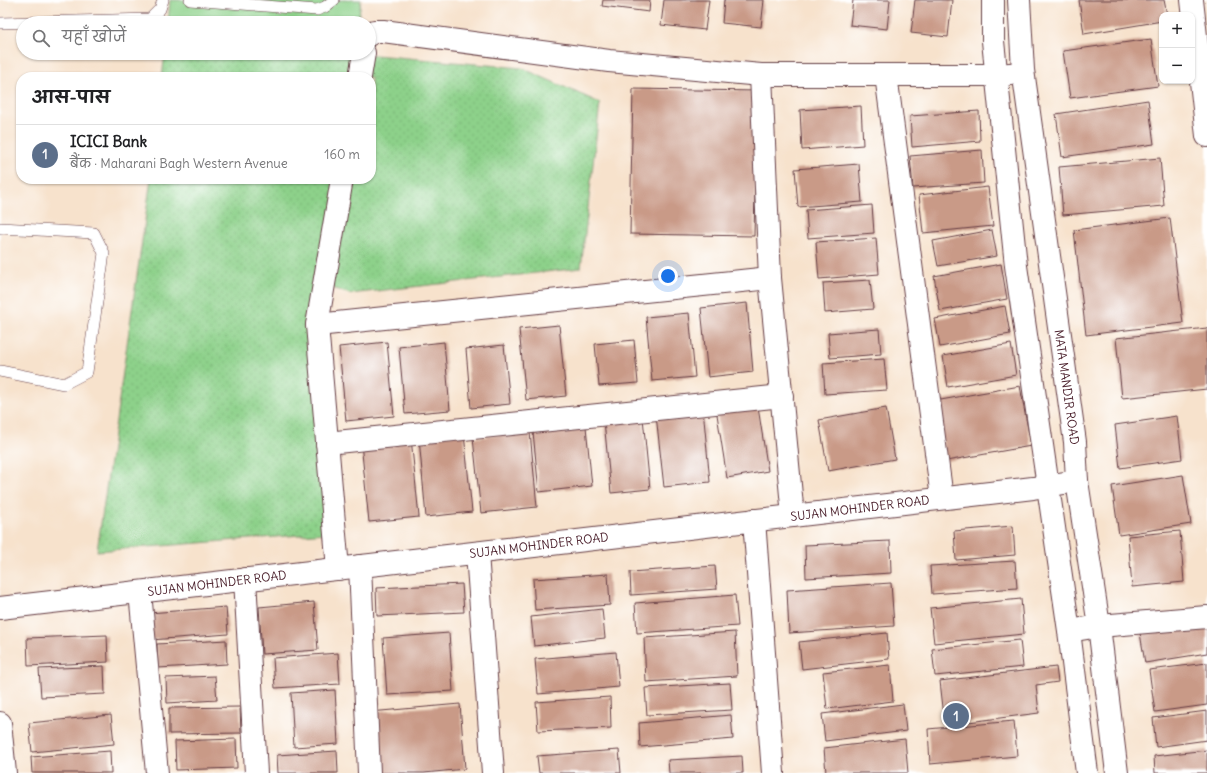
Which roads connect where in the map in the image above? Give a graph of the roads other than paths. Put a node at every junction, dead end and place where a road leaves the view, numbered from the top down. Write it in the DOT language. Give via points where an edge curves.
graph roads {
  1 [pos="163,0"];
  2 [pos="190,0"];
  3 [pos="334,0"];
  4 [pos="993,0"];
  5 [pos="1019,0"];
  6 [pos="1192,0"];
  7 [pos="153,16"];
  8 [pos="0,23"];
  9 [pos="16,23"];
  10 [pos="376,31"];
  11 [pos="363,60"];
  12 [pos="361,72"];
  13 [pos="1023,73"];
  14 [pos="761,75"];
  15 [pos="886,75"];
  16 [pos="997,76"];
  17 [pos="1207,136"];
  18 [pos="341,184"];
  19 [pos="0,228"];
  20 [pos="770,278"];
  21 [pos="317,325"];
  22 [pos="0,371"];
  23 [pos="782,396"];
  24 [pos="327,443"];
  25 [pos="1077,481"];
  26 [pos="1047,486"];
  27 [pos="942,498"];
  28 [pos="793,516"];
  29 [pos="754,520"];
  30 [pos="477,553"];
  31 [pos="360,566"];
  32 [pos="338,569"];
  33 [pos="246,579"];
  34 [pos="140,592"];
  35 [pos="0,608"];
  36 [pos="1207,617"];
  37 [pos="1099,626"];
  38 [pos="1069,631"];
  39 [pos="0,723"];
  40 [pos="5,773"];
  41 [pos="157,773"];
  42 [pos="256,773"];
  43 [pos="368,773"];
  44 [pos="494,773"];
  45 [pos="773,773"];
  46 [pos="1087,773"];
  47 [pos="1117,773"];
  1 -- 7 [label="lane" via="160,9"];
  2 -- 3 [label="lane" via="317,10"];
  4 -- 16 [label="street" via="993,41"];
  5 -- 13 [label="street, MATA MANDIR ROAD"];
  6 -- 17 [label="street"];
  8 -- 9 [label="lane"];
  10 -- 14 [label="street" via="609,61"];
  11 -- 12 [label="street"];
  13 -- 16 [label="street"];
  13 -- 25 [label="street, MATA MANDIR ROAD" via="1075,442"];
  14 -- 15 [label="street"];
  14 -- 20 [label="street"];
  15 -- 16 [label="street"];
  15 -- 27 [label="street"];
  16 -- 26 [label="street" via="1016,266"];
  18 -- 21 [label="street"];
  19 -- 22 [label="lane" via="94,233 104,253 87,372 64,384"];
  20 -- 21 [label="street"];
  20 -- 23 [label="street"];
  21 -- 24 [label="street"];
  23 -- 24 [label="street"];
  23 -- 28 [label="street"];
  24 -- 32 [label="street"];
  25 -- 26 [label="street, SUJAN MOHINDER ROAD"];
  25 -- 37 [label="street, MATA MANDIR ROAD"];
  26 -- 27 [label="street, SUJAN MOHINDER ROAD"];
  26 -- 38 [label="street"];
  27 -- 28 [label="street, SUJAN MOHINDER ROAD"];
  28 -- 29 [label="street, SUJAN MOHINDER ROAD"];
  29 -- 30 [label="street, SUJAN MOHINDER ROAD"];
  29 -- 45 [label="street"];
  30 -- 31 [label="street, SUJAN MOHINDER ROAD"];
  30 -- 44 [label="street"];
  31 -- 32 [label="street, SUJAN MOHINDER ROAD"];
  31 -- 43 [label="street"];
  32 -- 33 [label="street, SUJAN MOHINDER ROAD"];
  33 -- 34 [label="street, SUJAN MOHINDER ROAD"];
  33 -- 42 [label="street"];
  34 -- 35 [label="street, SUJAN MOHINDER ROAD"];
  34 -- 41 [label="street"];
  36 -- 37 [label="street"];
  37 -- 38 [label="street"];
  37 -- 47 [label="street, MATA MANDIR ROAD"];
  38 -- 46 [label="street"];
  39 -- 40 [label="street"];
}
